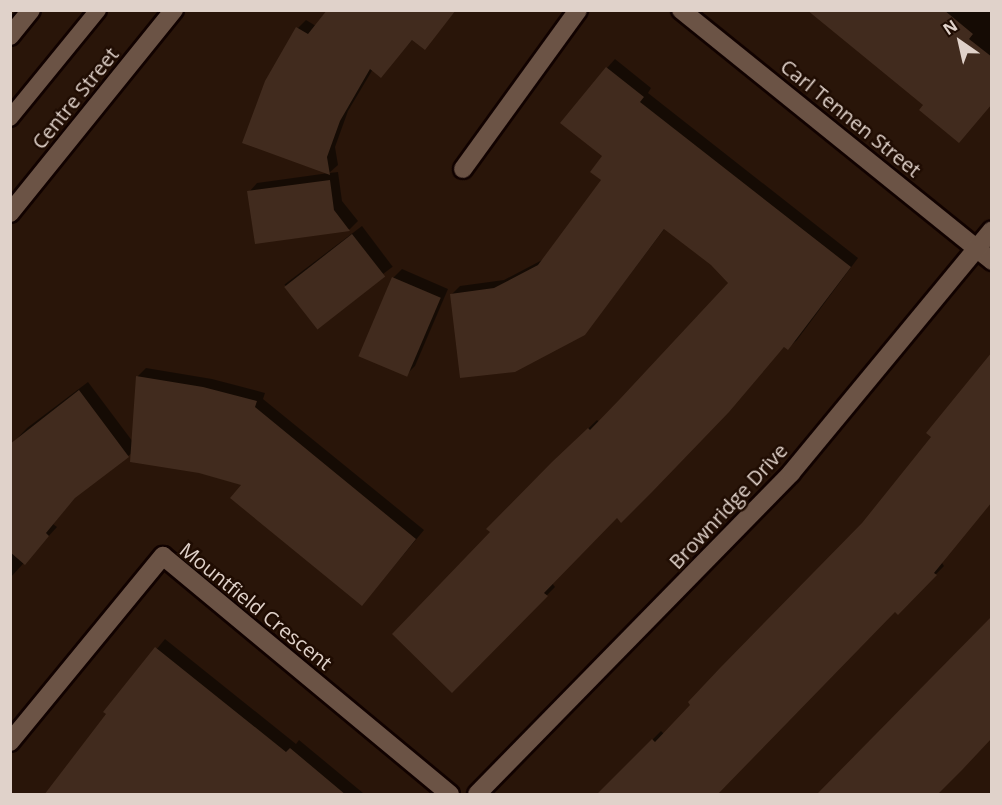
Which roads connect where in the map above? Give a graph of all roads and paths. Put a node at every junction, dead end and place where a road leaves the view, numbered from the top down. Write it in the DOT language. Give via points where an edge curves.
graph roads {
  1 [pos="31,10"];
  2 [pos="98,10"];
  3 [pos="174,10"];
  4 [pos="578,10"];
  5 [pos="681,10"];
  6 [pos="10,36"];
  7 [pos="10,118"];
  8 [pos="463,169"];
  9 [pos="10,213"];
  10 [pos="992,230"];
  11 [pos="977,248"];
  12 [pos="992,261"];
  13 [pos="10,742"];
  14 [pos="450,795"];
  15 [pos="477,795"];
  1 -- 6 [label="street"];
  2 -- 7 [label="lane"];
  3 -- 9 [label="street, Centre Street"];
  4 -- 8 [label="street"];
  5 -- 11 [label="street, Carl Tennen Street"];
  10 -- 11 [label="street, Brownridge Drive"];
  11 -- 12 [label="street, Carl Tennen Street"];
  11 -- 15 [label="street, Brownridge Drive" via="791,473"];
  13 -- 14 [label="street, Mountfield Crescent" via="163,556"];
}
